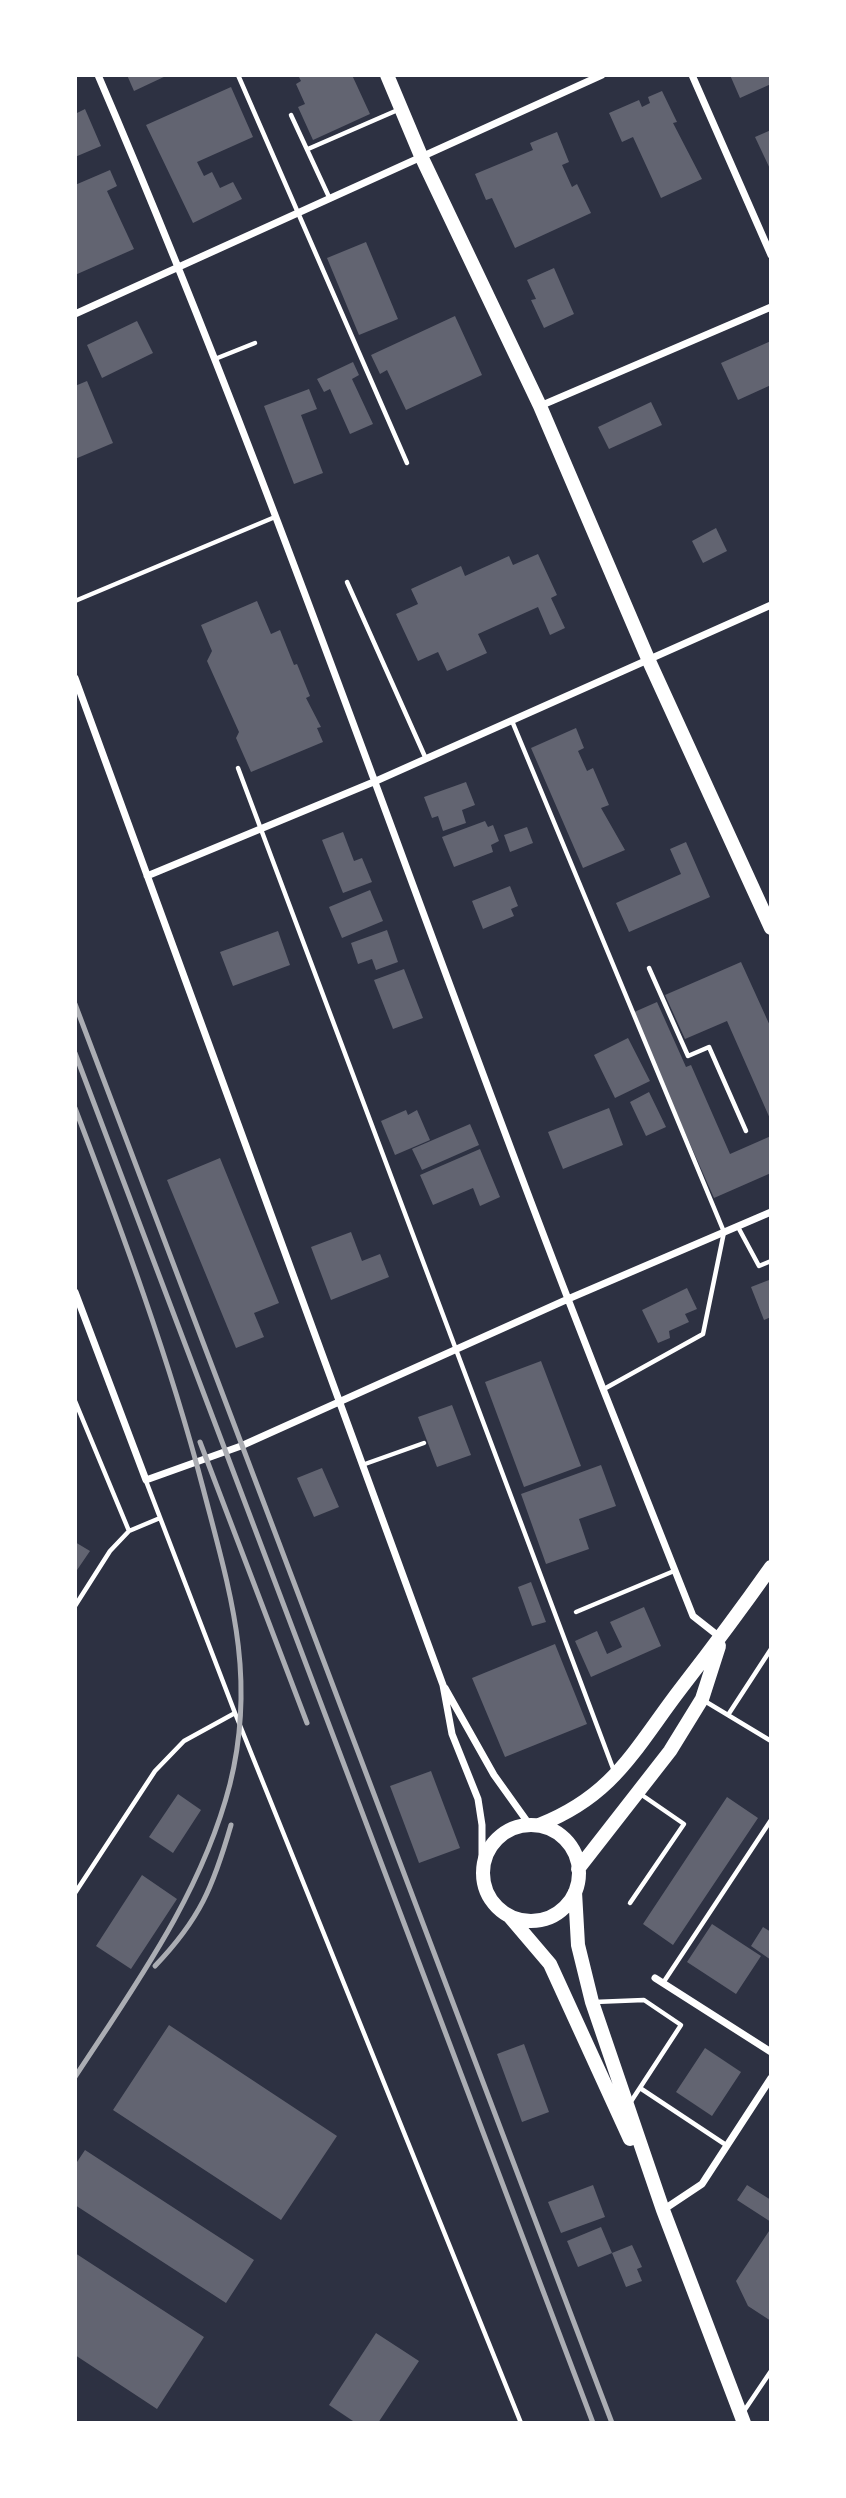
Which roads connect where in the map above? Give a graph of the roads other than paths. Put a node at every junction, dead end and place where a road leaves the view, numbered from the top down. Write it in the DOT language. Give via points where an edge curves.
graph roads {
  1 [pos="98,75"];
  2 [pos="237,75"];
  3 [pos="387,75"];
  4 [pos="602,75"];
  5 [pos="692,75"];
  6 [pos="401,109"];
  7 [pos="291,115"];
  8 [pos="308,149"];
  9 [pos="421,156"];
  10 [pos="329,197"];
  11 [pos="298,212"];
  12 [pos="771,255"];
  13 [pos="179,265"];
  14 [pos="771,307"];
  15 [pos="75,314"];
  16 [pos="255,343"];
  17 [pos="215,359"];
  18 [pos="540,406"];
  19 [pos="407,463"];
  20 [pos="275,516"];
  21 [pos="347,582"];
  22 [pos="75,601"];
  23 [pos="771,604"];
  24 [pos="649,661"];
  25 [pos="75,678"];
  26 [pos="512,721"];
  27 [pos="426,759"];
  28 [pos="239,768"];
  29 [pos="376,781"];
  30 [pos="261,828"];
  31 [pos="147,876"];
  32 [pos="768,912"];
  33 [pos="771,928"];
  34 [pos="649,968"];
  35 [pos="746,1131"];
  36 [pos="771,1212"];
  37 [pos="738,1226"];
  38 [pos="724,1232"];
  39 [pos="771,1261"];
  40 [pos="75,1292"];
  41 [pos="568,1298"];
  42 [pos="456,1348"];
  43 [pos="604,1389"];
  44 [pos="341,1399"];
  45 [pos="75,1401"];
  46 [pos="424,1443"];
  47 [pos="365,1464"];
  48 [pos="146,1480"];
  49 [pos="160,1518"];
  50 [pos="129,1531"];
  51 [pos="771,1567"];
  52 [pos="675,1570"];
  53 [pos="766,1584"];
  54 [pos="75,1606"];
  55 [pos="576,1612"];
  56 [pos="722,1639"];
  57 [pos="771,1649"];
  58 [pos="443,1685"];
  59 [pos="702,1699"];
  60 [pos="234,1713"];
  61 [pos="728,1715"];
  62 [pos="771,1741"];
  63 [pos="615,1775"];
  64 [pos="638,1792"];
  65 [pos="771,1821"];
  66 [pos="534,1824"];
  67 [pos="578,1869"];
  68 [pos="482,1872"];
  69 [pos="575,1892"];
  70 [pos="75,1893"];
  71 [pos="631,1903"];
  72 [pos="510,1917"];
  73 [pos="655,1978"];
  74 [pos="663,1984"];
  75 [pos="592,2002"];
  76 [pos="771,2052"];
  77 [pos="771,2078"];
  78 [pos="640,2088"];
  79 [pos="628,2106"];
  80 [pos="727,2146"];
  81 [pos="663,2210"];
  82 [pos="771,2371"];
  83 [pos="743,2419"];
  84 [pos="521,2423"];
  1 -- 13 [label="street"];
  2 -- 11 [label="lane"];
  3 -- 6 [label="main road"];
  4 -- 9 [label="street"];
  5 -- 12 [label="street"];
  6 -- 8 [label="lane"];
  6 -- 9 [label="main road"];
  7 -- 8 [label="lane"];
  8 -- 10 [label="lane"];
  9 -- 10 [label="street"];
  9 -- 18 [label="main road"];
  10 -- 11 [label="street"];
  11 -- 13 [label="street"];
  11 -- 19 [label="lane"];
  13 -- 15 [label="street"];
  13 -- 17 [label="street"];
  14 -- 18 [label="street"];
  16 -- 17 [label="lane"];
  17 -- 20 [label="street"];
  18 -- 24 [label="main road"];
  20 -- 22 [label="lane"];
  20 -- 29 [label="street"];
  21 -- 27 [label="lane"];
  23 -- 24 [label="street"];
  24 -- 26 [label="street"];
  24 -- 32 [label="main road"];
  25 -- 31 [label="street"];
  26 -- 27 [label="street"];
  26 -- 38 [label="lane"];
  27 -- 29 [label="street"];
  28 -- 30 [label="lane"];
  29 -- 30 [label="street"];
  29 -- 41 [label="street"];
  30 -- 31 [label="street"];
  30 -- 42 [label="lane"];
  31 -- 44 [label="street"];
  32 -- 33 [label="main road"];
  34 -- 35 [label="lane" via="688,1056 709,1046"];
  36 -- 37 [label="street"];
  37 -- 38 [label="street"];
  37 -- 39 [label="lane" via="759,1266"];
  38 -- 41 [label="street"];
  38 -- 43 [label="lane" via="703,1334"];
  40 -- 48 [label="street"];
  41 -- 42 [label="street"];
  41 -- 43 [label="street"];
  42 -- 44 [label="street"];
  42 -- 63 [label="lane"];
  43 -- 52 [label="street"];
  44 -- 47 [label="street"];
  44 -- 48 [label="street" via="241,1446"];
  45 -- 50 [label="lane"];
  46 -- 47 [label="lane"];
  47 -- 58 [label="street"];
  48 -- 49 [label="lane"];
  49 -- 50 [label="lane"];
  49 -- 60 [label="lane"];
  50 -- 54 [label="lane" via="110,1551"];
  51 -- 53 [label="main road"];
  52 -- 55 [label="lane"];
  52 -- 56 [label="street" via="693,1616"];
  53 -- 56 [label="main road"];
  56 -- 59 [label="main road"];
  56 -- 63 [label="main road"];
  57 -- 61 [label="lane"];
  58 -- 66 [label="street" via="494,1775"];
  58 -- 68 [label="street" via="452,1734 478,1799"];
  59 -- 61 [label="lane"];
  59 -- 64 [label="main road"];
  60 -- 70 [label="lane" via="184,1741 155,1771"];
  60 -- 84 [label="lane"];
  61 -- 62 [label="lane"];
  63 -- 66 [label="main road" via="587,1802"];
  64 -- 67 [label="main road"];
  64 -- 71 [label="lane" via="684,1824"];
  65 -- 74 [label="lane"];
  66 -- 67 [label="main road" via="564,1839"];
  66 -- 68 [label="main road" via="498,1837"];
  67 -- 69 [label="main road"];
  68 -- 72 [label="main road" via="490,1898"];
  69 -- 72 [label="main road" via="548,1918"];
  69 -- 75 [label="main road" via="578,1945"];
  72 -- 81 [label="main road" via="550,1964"];
  73 -- 74 [label="street"];
  74 -- 76 [label="street"];
  75 -- 78 [label="lane" via="644,2000 681,2025"];
  75 -- 79 [label="main road"];
  77 -- 80 [label="street"];
  78 -- 79 [label="lane"];
  78 -- 80 [label="lane"];
  79 -- 81 [label="main road"];
  80 -- 81 [label="street" via="702,2185"];
  81 -- 83 [label="main road"];
  82 -- 83 [label="lane"];
}
